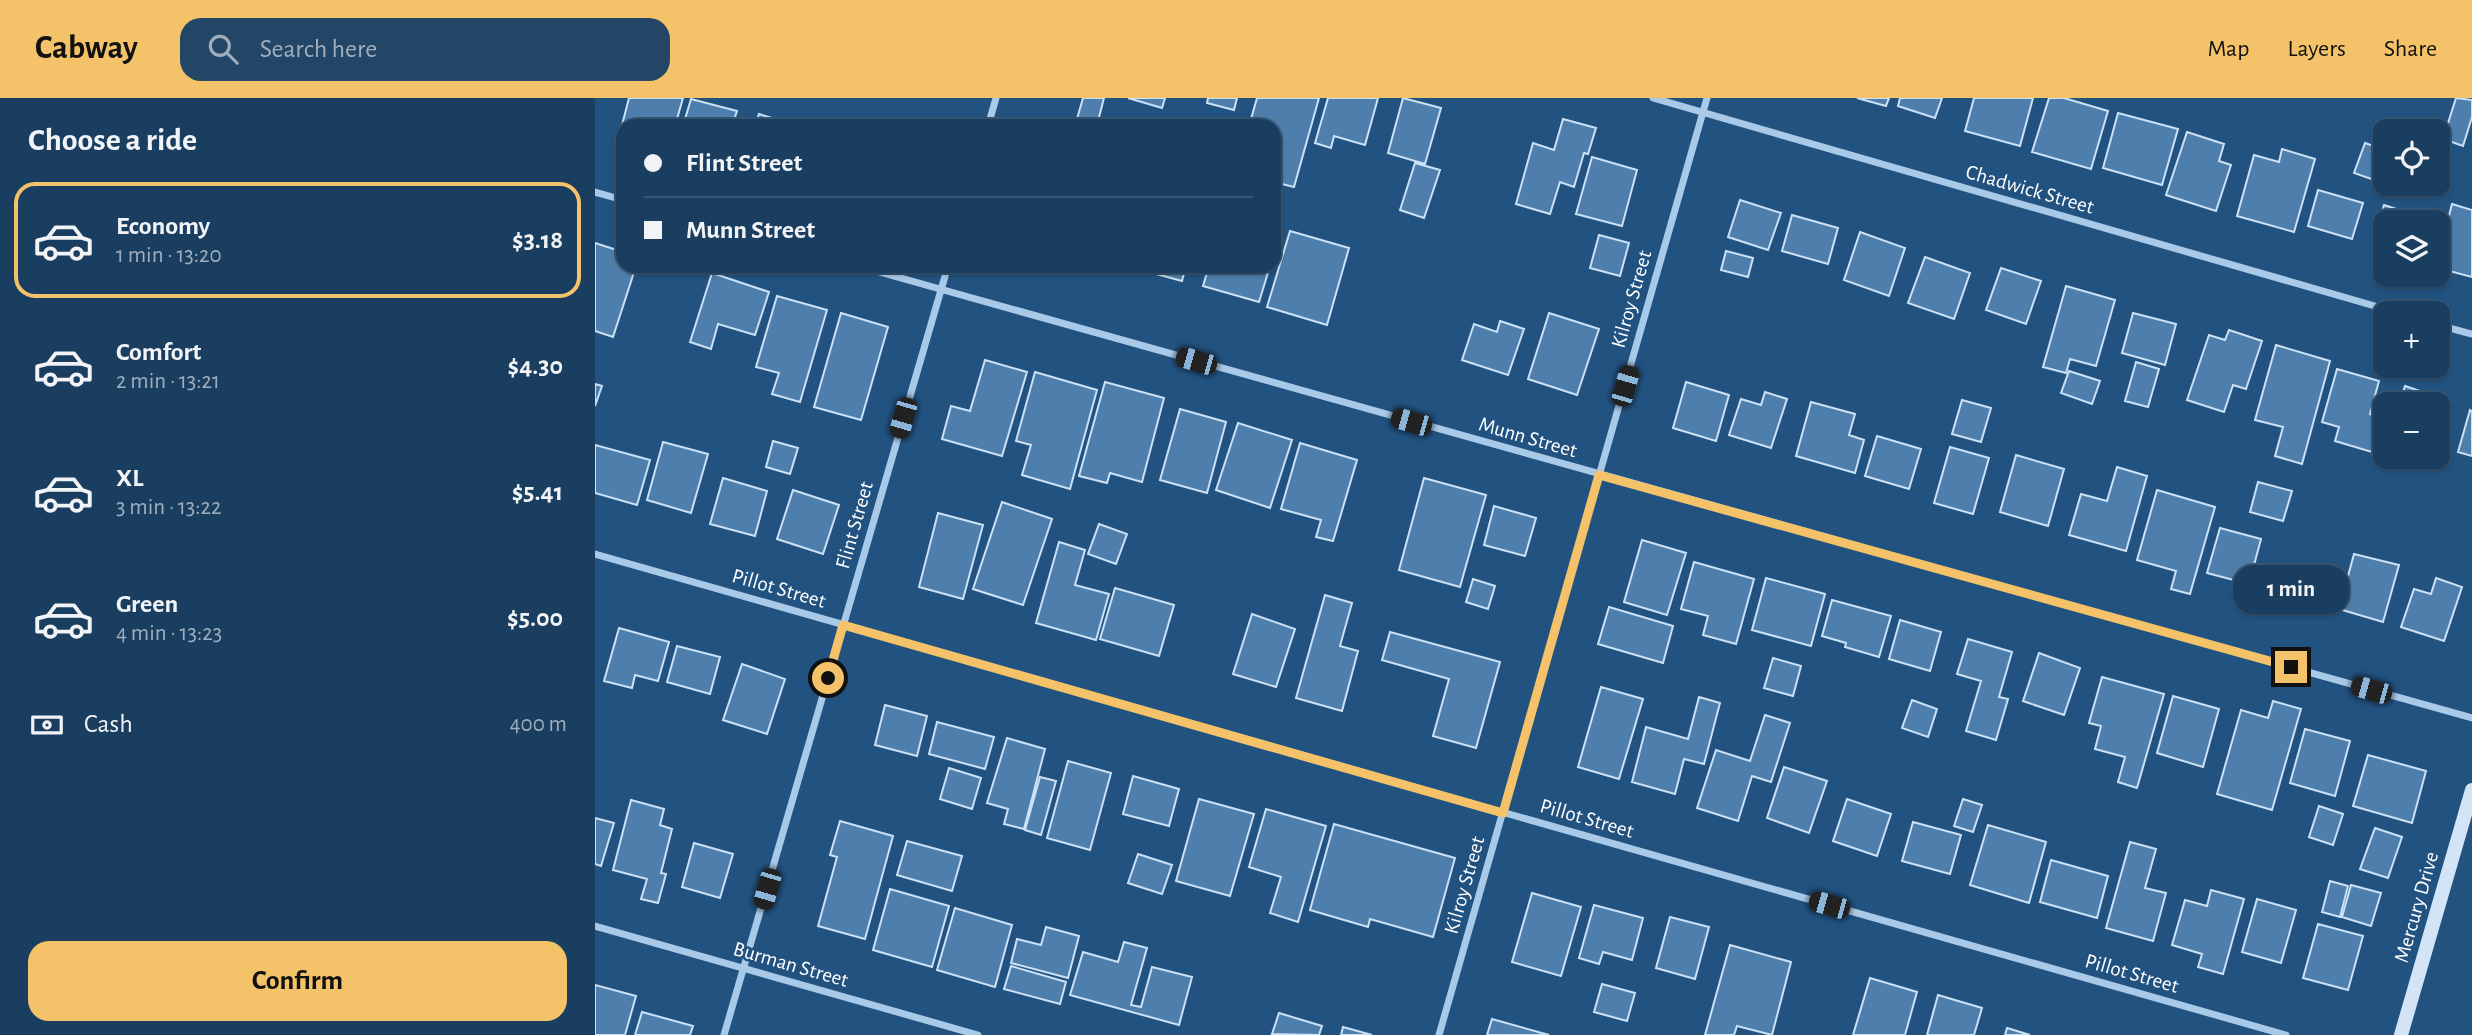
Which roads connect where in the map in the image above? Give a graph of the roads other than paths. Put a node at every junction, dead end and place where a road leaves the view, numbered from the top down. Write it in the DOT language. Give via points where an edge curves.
graph roads {
  1 [pos="996,98"];
  2 [pos="1653,98"];
  3 [pos="1707,98"];
  4 [pos="1703,112"];
  5 [pos="990,119"];
  6 [pos="595,192"];
  7 [pos="616,198"];
  8 [pos="883,273"];
  9 [pos="946,273"];
  10 [pos="941,289"];
  11 [pos="2373,305"];
  12 [pos="2450,328"];
  13 [pos="2472,334"];
  14 [pos="1599,475"];
  15 [pos="595,554"];
  16 [pos="843,625"];
  17 [pos="2472,718"];
  18 [pos="2472,790"];
  19 [pos="1503,813"];
  20 [pos="595,926"];
  21 [pos="744,968"];
  22 [pos="724,1035"];
  23 [pos="978,1035"];
  24 [pos="1439,1035"];
  25 [pos="2286,1035"];
  26 [pos="2401,1035"];
  1 -- 5 [label="street"];
  2 -- 4 [label="street, Chadwick Street"];
  3 -- 4 [label="street, Kilroy Street"];
  4 -- 11 [label="street, Chadwick Street"];
  4 -- 14 [label="street, Kilroy Street"];
  6 -- 7 [label="street"];
  8 -- 10 [label="street, Munn Street"];
  9 -- 10 [label="street, Flint Street"];
  10 -- 14 [label="street, Munn Street"];
  10 -- 16 [label="street, Flint Street"];
  12 -- 13 [label="street"];
  14 -- 17 [label="street, Munn Street"];
  14 -- 19 [label="street, Kilroy Street"];
  15 -- 16 [label="street, Pillot Street"];
  16 -- 19 [label="street, Pillot Street"];
  16 -- 21 [label="street, Flint Street"];
  18 -- 26 [label="main road, Mercury Drive"];
  19 -- 24 [label="street, Kilroy Street"];
  19 -- 25 [label="street, Pillot Street"];
  20 -- 21 [label="street, Burman Street"];
  21 -- 22 [label="street, Flint Street"];
  21 -- 23 [label="street, Burman Street"];
}
